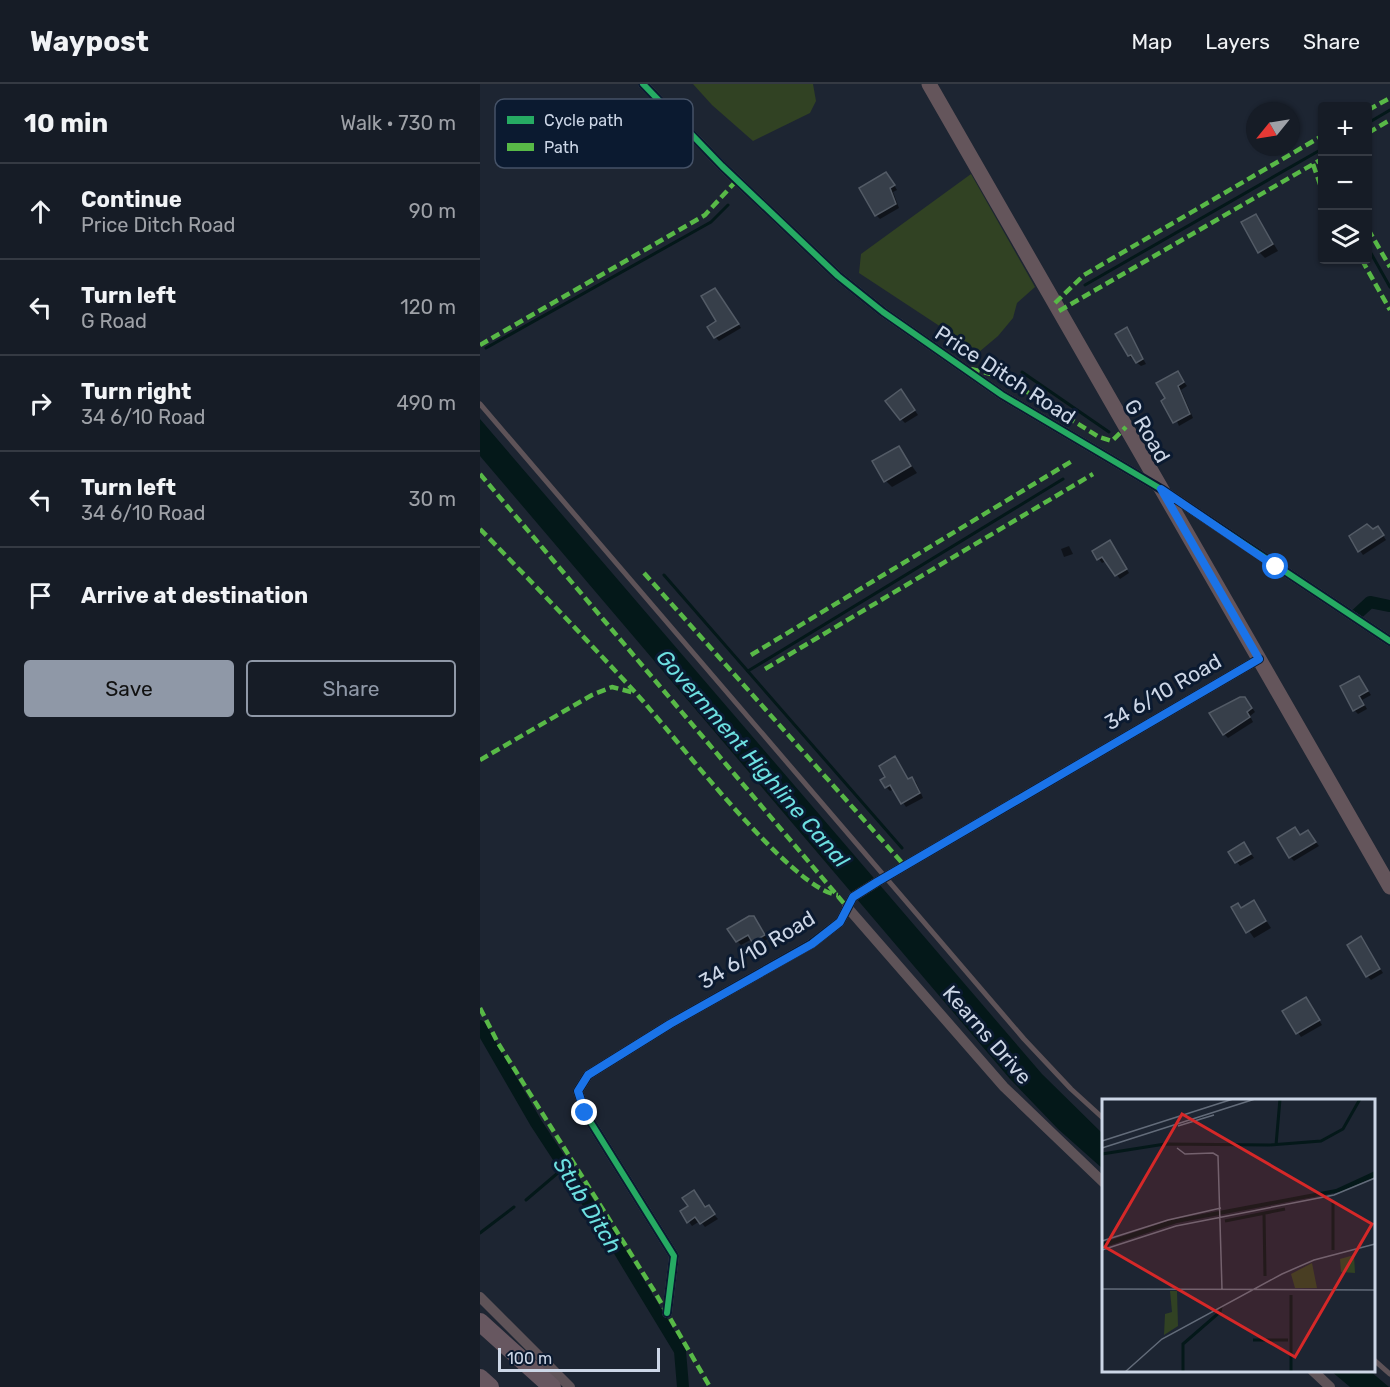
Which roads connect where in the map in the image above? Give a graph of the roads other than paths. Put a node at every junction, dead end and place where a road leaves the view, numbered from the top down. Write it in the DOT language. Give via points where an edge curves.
graph roads {
  1 [pos="643,84"];
  2 [pos="929,84"];
  3 [pos="658,99"];
  4 [pos="693,135"];
  5 [pos="480,404"];
  6 [pos="1161,489"];
  7 [pos="1390,641"];
  8 [pos="1259,659"];
  9 [pos="882,879"];
  10 [pos="1390,887"];
  11 [pos="847,907"];
  12 [pos="1102,1117"];
  13 [pos="1102,1181"];
  14 [pos="480,1297"];
  15 [pos="667,1313"];
  16 [pos="480,1322"];
  17 [pos="1375,1361"];
  18 [pos="1313,1372"];
  19 [pos="1390,1374"];
  20 [pos="480,1378"];
  21 [pos="490,1387"];
  22 [pos="552,1387"];
  23 [pos="570,1387"];
  24 [pos="1330,1387"];
  1 -- 3 [label="street, Price Ditch Road"];
  2 -- 6 [label="street, G Road"];
  4 -- 6 [label="street, Price Ditch Road" via="821,260 883,312 1002,395"];
  5 -- 9 [label="lane"];
  6 -- 7 [label="street, Price Ditch Road"];
  6 -- 8 [label="street, G Road"];
  8 -- 9 [label="street, 34 6/10 Road"];
  8 -- 10 [label="street, G Road"];
  9 -- 11 [label="street, 34 6/10 Road" via="853,897"];
  9 -- 12 [label="lane" via="1024,1039"];
  11 -- 13 [label="street, Kearns Drive" via="1004,1087"];
  11 -- 15 [label="street, 34 6/10 Road" via="840,922 812,944 588,1075 578,1091 585,1113 674,1256"];
  14 -- 23 [label="street"];
  16 -- 22 [label="highway"];
  17 -- 19 [label="lane"];
  18 -- 24 [label="street"];
  20 -- 21 [label="highway"];
}
